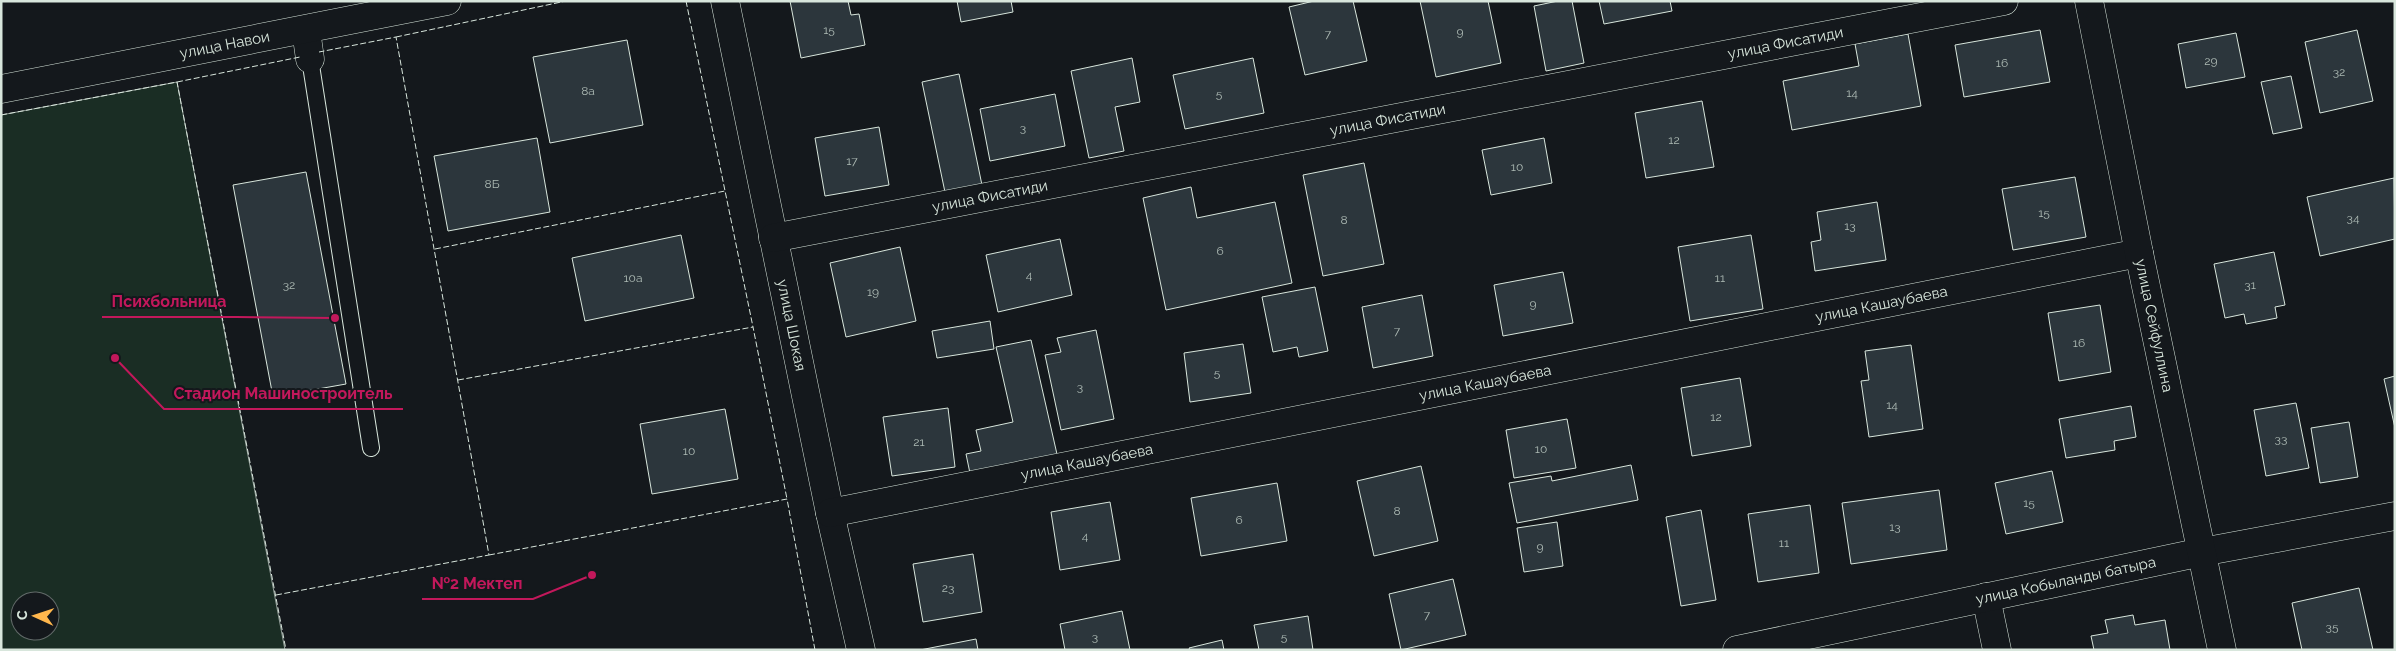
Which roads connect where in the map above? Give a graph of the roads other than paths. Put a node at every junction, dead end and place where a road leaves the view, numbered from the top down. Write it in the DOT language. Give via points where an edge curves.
graph roads {
  1 [pos="447,1"];
  2 [pos="725,1"];
  3 [pos="2004,1"];
  4 [pos="2089,1"];
  5 [pos="306,30"];
  6 [pos="310,59"];
  7 [pos="1,89"];
  8 [pos="773,238"];
  9 [pos="2139,253"];
  10 [pos="370,448"];
  11 [pos="830,513"];
  12 [pos="2395,516"];
  13 [pos="2202,552"];
  14 [pos="1986,597"];
  15 [pos="861,650"];
  16 [pos="1737,650"];
  17 [pos="1997,650"];
  18 [pos="2222,650"];
  1 -- 5 [label="street, улица Навои"];
  2 -- 8 [label="street, улица Шокая"];
  3 -- 8 [label="street, улица Фисатиди"];
  4 -- 9 [label="street, улица Сейфуллина"];
  5 -- 6 [label="street"];
  5 -- 7 [label="street, улица Навои"];
  6 -- 10 [label="lane"];
  8 -- 11 [label="street, улица Шокая"];
  9 -- 11 [label="street, улица Кашаубаева"];
  9 -- 13 [label="street, улица Сейфуллина"];
  11 -- 15 [label="street, улица Шокая"];
  12 -- 13 [label="street, улица Кобыланды батыра"];
  13 -- 14 [label="street, улица Кобыланды батыра"];
  13 -- 18 [label="street, улица Сейфуллина"];
  14 -- 16 [label="street, улица Кобыланды батыра"];
  14 -- 17 [label="street"];
}
